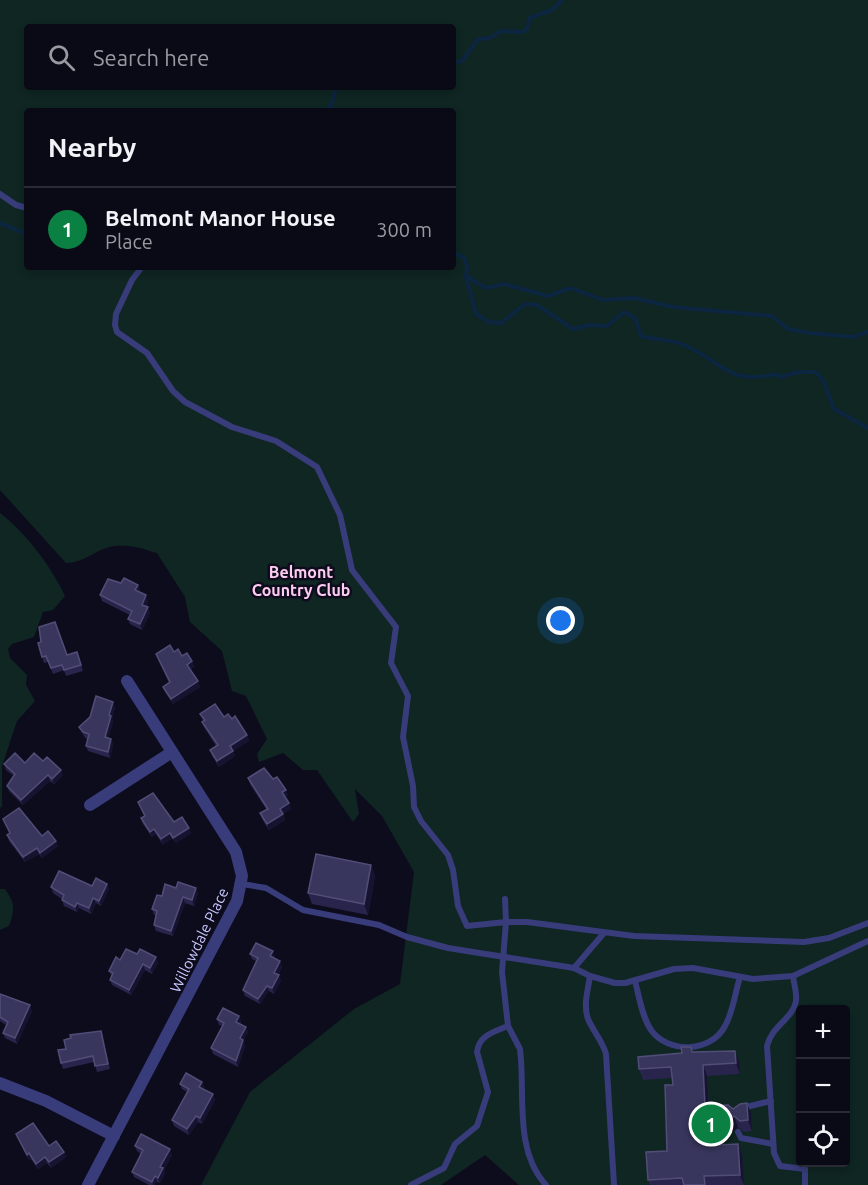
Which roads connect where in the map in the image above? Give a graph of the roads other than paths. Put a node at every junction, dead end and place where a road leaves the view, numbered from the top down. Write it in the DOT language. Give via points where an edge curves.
graph roads {
  1 [pos="0,194"];
  2 [pos="24,207"];
  3 [pos="140,270"];
  4 [pos="127,681"];
  5 [pos="172,752"];
  6 [pos="90,805"];
  7 [pos="242,884"];
  8 [pos="505,898"];
  9 [pos="506,922"];
  10 [pos="868,923"];
  11 [pos="604,933"];
  12 [pos="868,941"];
  13 [pos="502,957"];
  14 [pos="574,968"];
  15 [pos="590,976"];
  16 [pos="793,976"];
  17 [pos="740,977"];
  18 [pos="635,981"];
  19 [pos="508,1026"];
  20 [pos="0,1083"];
  21 [pos="771,1101"];
  22 [pos="736,1115"];
  23 [pos="738,1132"];
  24 [pos="114,1136"];
  25 [pos="773,1144"];
  26 [pos="88,1185"];
  27 [pos="411,1185"];
  28 [pos="546,1185"];
  29 [pos="614,1185"];
  30 [pos="805,1185"];
  1 -- 2 [label="lane"];
  3 -- 9 [label="lane" via="116,314 117,332 151,358 180,398 232,427 276,441 317,466 324,476 342,524 352,570 396,627 391,663 408,696 403,737 414,807 448,855 458,906 467,926"];
  4 -- 5 [label="street, Willowdale Place"];
  5 -- 6 [label="street"];
  5 -- 7 [label="street, Willowdale Place" via="236,852"];
  7 -- 13 [label="lane" via="266,888 303,910 379,925 448,948"];
  7 -- 24 [label="street, Willowdale Place" via="232,912"];
  8 -- 9 [label="lane"];
  9 -- 11 [label="lane"];
  9 -- 13 [label="lane"];
  10 -- 11 [label="lane" via="811,941"];
  11 -- 14 [label="lane"];
  12 -- 16 [label="lane"];
  13 -- 14 [label="lane"];
  13 -- 19 [label="lane"];
  14 -- 15 [label="lane"];
  15 -- 18 [label="lane" via="615,983"];
  15 -- 29 [label="lane" via="585,1006 606,1054"];
  16 -- 17 [label="lane"];
  16 -- 21 [label="lane" via="796,1000 791,1012 770,1034 767,1046"];
  17 -- 18 [label="lane" via="693,968 674,969"];
  17 -- 18 [label="lane" via="725,1026 710,1041 685,1048 663,1041 649,1028"];
  19 -- 27 [label="lane" via="488,1034 478,1046 488,1092 477,1126 455,1144 444,1168"];
  19 -- 28 [label="lane" via="522,1060 527,1154"];
  20 -- 24 [label="street" via="46,1101"];
  21 -- 22 [label="lane" via="743,1107"];
  21 -- 25 [label="lane"];
  23 -- 25 [label="lane" via="741,1138"];
  24 -- 26 [label="street, Willowdale Place"];
  25 -- 30 [label="lane" via="780,1166 805,1169"];
}
